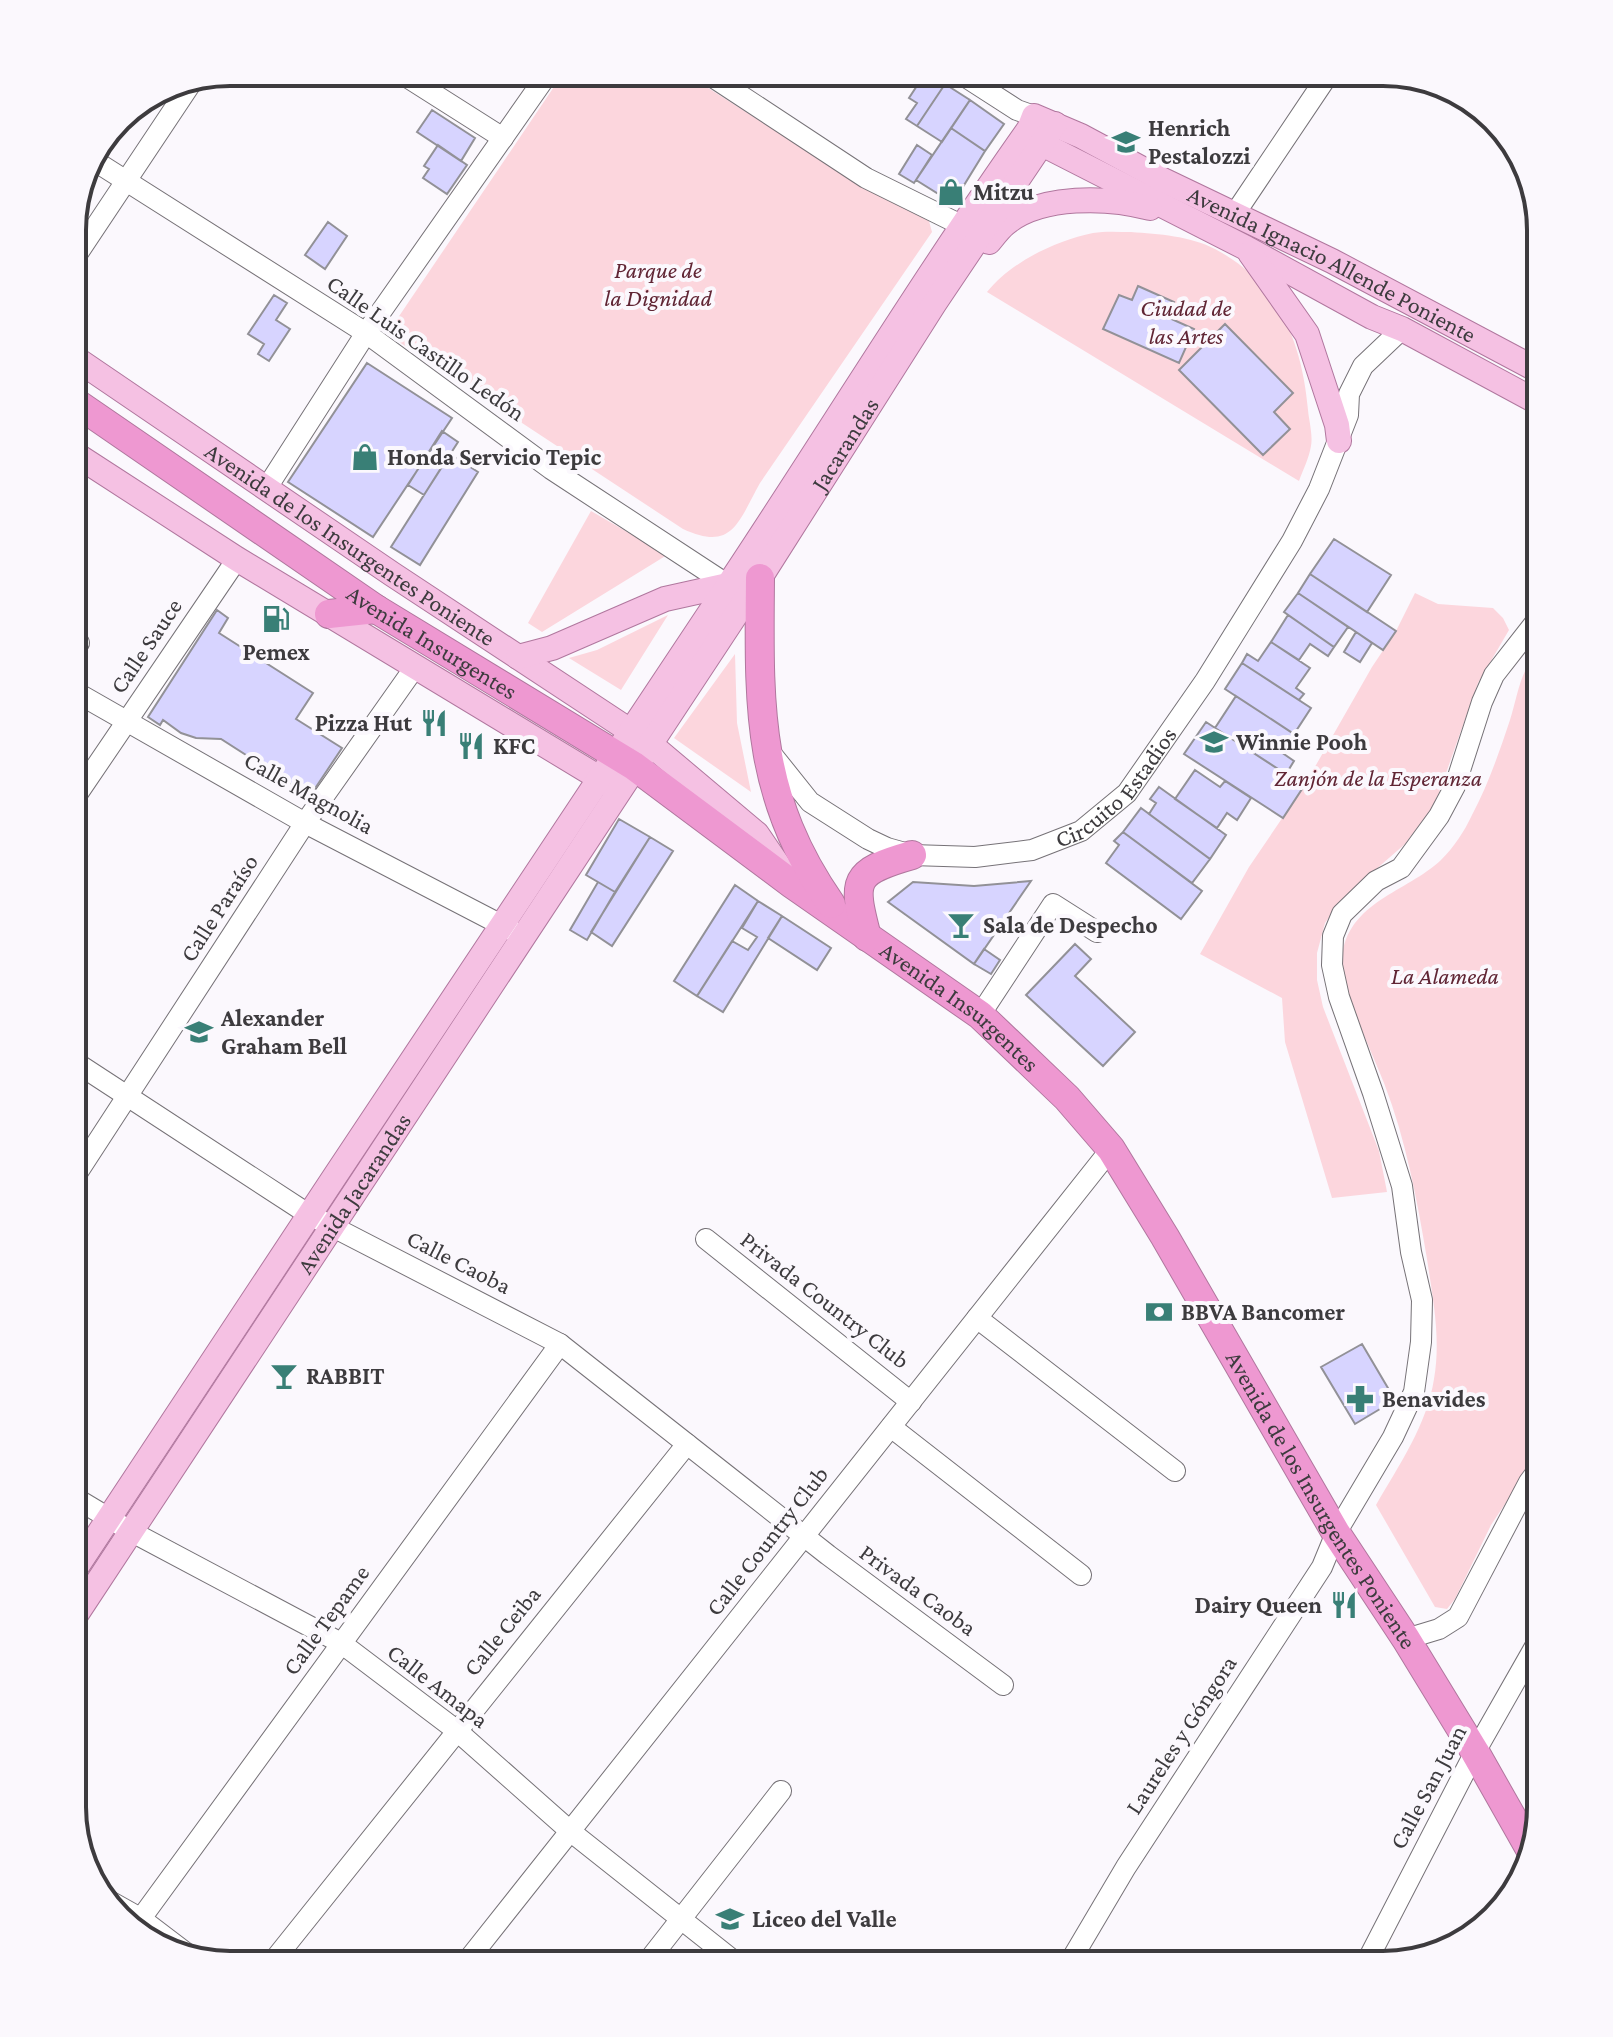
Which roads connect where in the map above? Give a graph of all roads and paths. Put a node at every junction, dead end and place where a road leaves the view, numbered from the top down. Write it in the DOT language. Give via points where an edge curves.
graph roads {
  1 [pos="421,86"];
  2 [pos="539,86"];
  3 [pos="726,86"];
  4 [pos="984,86"];
  5 [pos="1321,86"];
  6 [pos="178,96"];
  7 [pos="1035,125"];
  8 [pos="503,138"];
  9 [pos="101,166"];
  10 [pos="125,182"];
  11 [pos="1234,215"];
  12 [pos="1191,220"];
  13 [pos="961,225"];
  14 [pos="86,241"];
  15 [pos="1246,248"];
  16 [pos="934,304"];
  17 [pos="1402,329"];
  18 [pos="366,333"];
  19 [pos="1527,365"];
  20 [pos="86,366"];
  21 [pos="1527,396"];
  22 [pos="86,410"];
  23 [pos="1339,441"];
  24 [pos="86,461"];
  25 [pos="266,489"];
  26 [pos="237,559"];
  27 [pos="760,578"];
  28 [pos="728,585"];
  29 [pos="376,609"];
  30 [pos="329,614"];
  31 [pos="1527,633"];
  32 [pos="518,657"];
  33 [pos="415,667"];
  34 [pos="86,698"];
  35 [pos="127,720"];
  36 [pos="765,746"];
  37 [pos="624,760"];
  38 [pos="86,781"];
  39 [pos="305,823"];
  40 [pos="912,855"];
  41 [pos="501,924"];
  42 [pos="1097,932"];
  43 [pos="524,936"];
  44 [pos="867,937"];
  45 [pos="980,1015"];
  46 [pos="86,1069"];
  47 [pos="127,1097"];
  48 [pos="1111,1149"];
  49 [pos="86,1160"];
  50 [pos="308,1214"];
  51 [pos="331,1226"];
  52 [pos="706,1239"];
  53 [pos="977,1318"];
  54 [pos="560,1344"];
  55 [pos="911,1402"];
  56 [pos="891,1427"];
  57 [pos="687,1444"];
  58 [pos="1175,1471"];
  59 [pos="1527,1486"];
  60 [pos="86,1504"];
  61 [pos="109,1518"];
  62 [pos="132,1532"];
  63 [pos="1336,1533"];
  64 [pos="804,1536"];
  65 [pos="86,1553"];
  66 [pos="1081,1575"];
  67 [pos="86,1600"];
  68 [pos="1406,1639"];
  69 [pos="341,1643"];
  70 [pos="1527,1661"];
  71 [pos="1003,1685"];
  72 [pos="456,1730"];
  73 [pos="1475,1752"];
  74 [pos="781,1791"];
  75 [pos="570,1831"];
  76 [pos="1523,1837"];
  77 [pos="682,1918"];
  78 [pos="140,1919"];
  79 [pos="281,1951"];
  80 [pos="475,1951"];
  81 [pos="656,1951"];
  82 [pos="722,1951"];
  83 [pos="1076,1951"];
  84 [pos="1372,1951"];
  1 -- 8 [label="street"];
  2 -- 8 [label="street"];
  3 -- 13 [label="street" via="866,178"];
  4 -- 7 [label="street, Avenida Ignacio Allende Poniente"];
  5 -- 11 [label="street"];
  6 -- 10 [label="street"];
  7 -- 11 [label="main road, Avenida Ignacio Allende Poniente"];
  7 -- 12 [label="main road, Avenida Ignacio Allende Poniente"];
  7 -- 13 [label="main road, Jacarandas"];
  7 -- 16 [label="main road, Jacarandas"];
  8 -- 18 [label="street"];
  9 -- 10 [label="street, Calle Luis Castillo Ledón"];
  10 -- 14 [label="street"];
  10 -- 18 [label="street, Calle Luis Castillo Ledón"];
  11 -- 19 [label="main road, Avenida Ignacio Allende Poniente"];
  12 -- 15 [label="main road, Avenida Ignacio Allende Poniente"];
  12 -- 16 [label="main road" via="1124,201 1043,205 1007,222"];
  13 -- 28 [label="main road, Jacarandas"];
  15 -- 17 [label="main road, Avenida Ignacio Allende Poniente"];
  15 -- 23 [label="main road" via="1307,334"];
  16 -- 27 [label="main road, Jacarandas"];
  17 -- 21 [label="main road, Avenida Ignacio Allende Poniente"];
  17 -- 23 [label="street, Circuito Estadios" via="1363,366 1349,394"];
  18 -- 25 [label="street"];
  18 -- 28 [label="street, Calle Luis Castillo Ledón" via="551,469"];
  20 -- 25 [label="main road, Avenida de los Insurgentes Poniente"];
  22 -- 29 [label="highway, Avenida Insurgentes"];
  23 -- 40 [label="street, Circuito Estadios" via="1292,541 1127,793 1081,831 1032,850 975,857"];
  24 -- 26 [label="main road"];
  25 -- 32 [label="main road, Avenida de los Insurgentes Poniente"];
  26 -- 30 [label="main road"];
  26 -- 35 [label="street, Calle Sauce"];
  27 -- 36 [label="highway"];
  27 -- 37 [label="main road, Jacarandas"];
  28 -- 32 [label="main road" via="665,599 552,648"];
  28 -- 37 [label="main road, Jacarandas"];
  29 -- 30 [label="highway"];
  29 -- 37 [label="highway, Avenida Insurgentes"];
  30 -- 33 [label="main road"];
  31 -- 63 [label="street, Laureles y Góngora" via="1494,675 1455,786 1439,816 1401,868 1376,881 1342,914 1333,936 1339,997 1402,1186 1422,1300 1414,1392"];
  32 -- 37 [label="main road, Avenida de los Insurgentes Poniente"];
  33 -- 37 [label="main road"];
  33 -- 39 [label="street, Calle Paraíso"];
  34 -- 35 [label="street, Calle Magnolia"];
  35 -- 38 [label="street, Calle Sauce"];
  35 -- 39 [label="street, Calle Magnolia"];
  36 -- 40 [label="street, Circuito Estadios" via="810,802 868,839"];
  36 -- 44 [label="highway" via="784,820 801,855 833,906"];
  37 -- 41 [label="main road, Avenida Jacarandas"];
  37 -- 43 [label="main road, Avenida Jacarandas"];
  37 -- 44 [label="highway, Avenida Insurgentes"];
  39 -- 41 [label="street, Calle Magnolia"];
  39 -- 47 [label="street, Calle Paraíso"];
  40 -- 44 [label="highway" via="875,867 861,880 856,896"];
  41 -- 43 [label="street, Calle Magnolia"];
  41 -- 50 [label="main road, Avenida Jacarandas"];
  42 -- 45 [label="street" via="1053,904"];
  43 -- 51 [label="main road, Avenida Jacarandas"];
  44 -- 45 [label="highway, Avenida Insurgentes"];
  45 -- 48 [label="highway, Avenida Insurgentes" via="1067,1098"];
  46 -- 47 [label="street, Calle Caoba"];
  47 -- 49 [label="street, Calle Paraíso"];
  47 -- 50 [label="street, Calle Caoba"];
  48 -- 53 [label="street, Calle Country Club"];
  48 -- 63 [label="highway, Avenida de los Insurgentes Poniente"];
  50 -- 51 [label="street, Calle Caoba"];
  50 -- 61 [label="main road, Avenida Jacarandas"];
  51 -- 54 [label="street, Calle Caoba"];
  51 -- 62 [label="main road, Avenida Jacarandas"];
  52 -- 55 [label="street, Privada Country Club"];
  53 -- 55 [label="street, Calle Country Club"];
  53 -- 58 [label="street"];
  54 -- 57 [label="street, Calle Caoba"];
  54 -- 69 [label="street, Calle Tepame"];
  55 -- 56 [label="street, Calle Country Club"];
  56 -- 64 [label="street, Calle Country Club"];
  56 -- 66 [label="street"];
  57 -- 64 [label="street, Calle Caoba"];
  57 -- 72 [label="street, Calle Ceiba"];
  59 -- 68 [label="street" via="1458,1617"];
  60 -- 61 [label="street, Calle Amapa"];
  61 -- 62 [label="street, Calle Amapa"];
  61 -- 65 [label="main road, Avenida Jacarandas"];
  62 -- 67 [label="main road, Avenida Jacarandas"];
  62 -- 69 [label="street, Calle Amapa"];
  63 -- 68 [label="highway, Avenida de los Insurgentes Poniente"];
  63 -- 83 [label="street, Laureles y Góngora" via="1322,1567"];
  64 -- 71 [label="street, Privada Caoba"];
  64 -- 75 [label="street, Calle Country Club"];
  68 -- 73 [label="highway, Avenida de los Insurgentes Poniente"];
  69 -- 72 [label="street, Calle Amapa"];
  69 -- 78 [label="street, Calle Tepame"];
  70 -- 73 [label="street, Calle San Juan"];
  72 -- 75 [label="street, Calle Amapa"];
  72 -- 79 [label="street, Calle Ceiba"];
  73 -- 76 [label="highway, Avenida de los Insurgentes Poniente"];
  73 -- 84 [label="street, Calle San Juan"];
  74 -- 77 [label="street"];
  75 -- 77 [label="street, Calle Amapa"];
  75 -- 80 [label="street, Calle Country Club"];
  77 -- 81 [label="street"];
  77 -- 82 [label="street, Calle Amapa"];
}
